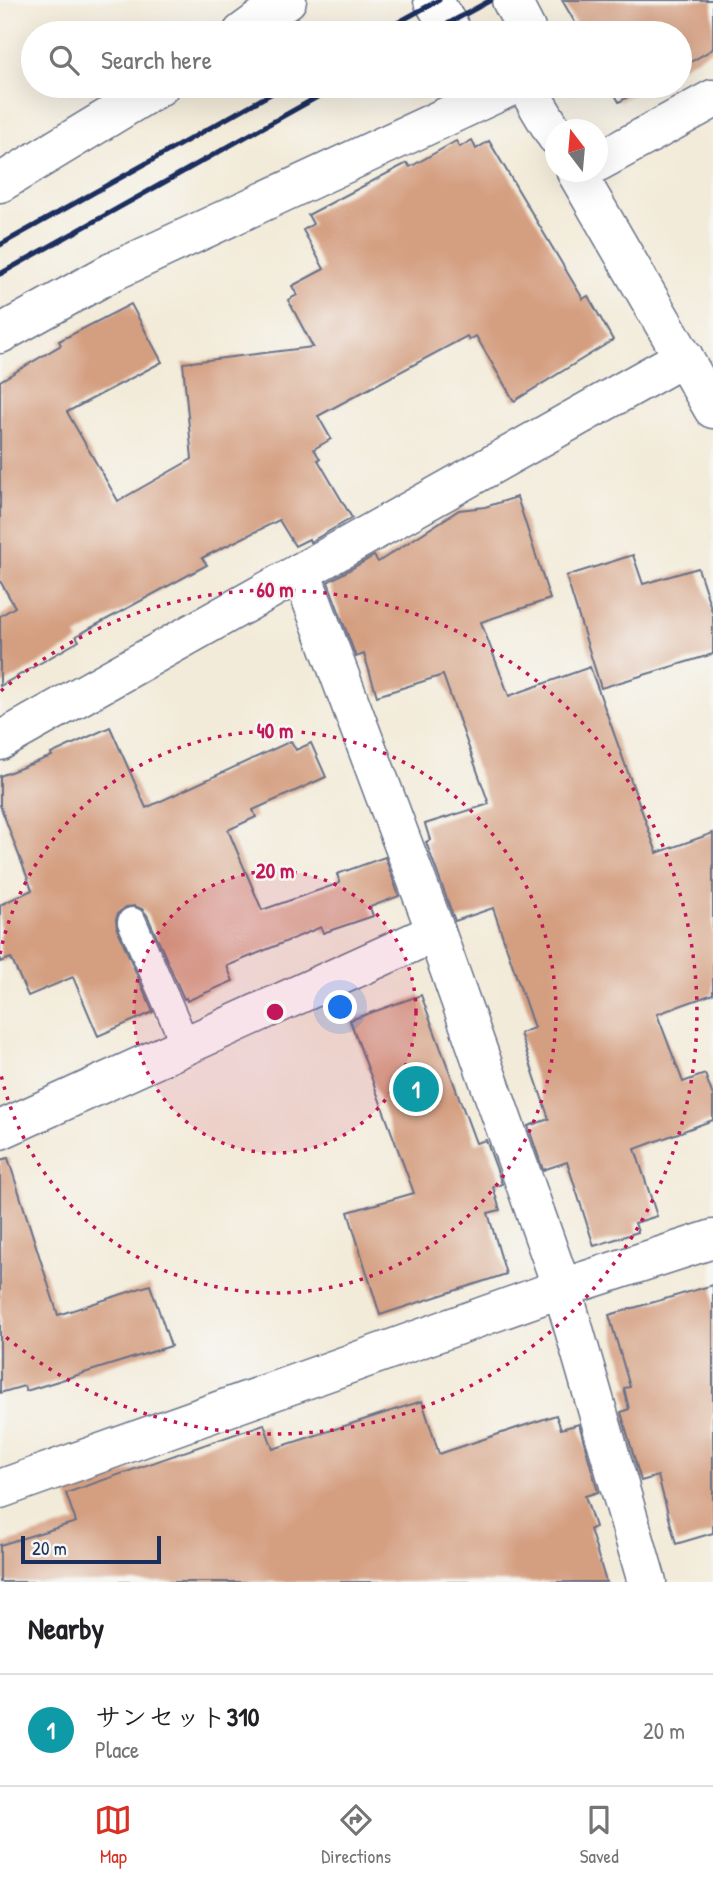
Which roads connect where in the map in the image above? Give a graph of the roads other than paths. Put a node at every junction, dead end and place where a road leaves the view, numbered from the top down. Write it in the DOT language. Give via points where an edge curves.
graph roads {
  1 [pos="287,0"];
  2 [pos="433,0"];
  3 [pos="511,0"];
  4 [pos="258,21"];
  5 [pos="446,21"];
  6 [pos="522,21"];
  7 [pos="140,98"];
  8 [pos="486,98"];
  9 [pos="533,98"];
  10 [pos="713,99"];
  11 [pos="545,119"];
  12 [pos="608,156"];
  13 [pos="589,182"];
  14 [pos="0,183"];
  15 [pos="0,334"];
  16 [pos="684,357"];
  17 [pos="713,410"];
  18 [pos="301,572"];
  19 [pos="0,741"];
  20 [pos="132,922"];
  21 [pos="436,932"];
  22 [pos="186,1046"];
  23 [pos="0,1130"];
  24 [pos="713,1239"];
  25 [pos="562,1288"];
  26 [pos="0,1489"];
  27 [pos="647,1582"];
  1 -- 4 [label="street"];
  2 -- 5 [label="street"];
  3 -- 6 [label="street"];
  7 -- 14 [label="street"];
  8 -- 15 [label="street" via="112,272"];
  9 -- 11 [label="street"];
  10 -- 12 [label="street"];
  13 -- 16 [label="street"];
  16 -- 17 [label="street"];
  16 -- 18 [label="street"];
  18 -- 19 [label="street"];
  18 -- 21 [label="street"];
  20 -- 22 [label="lane"];
  21 -- 22 [label="street"];
  21 -- 25 [label="street"];
  22 -- 23 [label="street"];
  24 -- 25 [label="street"];
  25 -- 26 [label="street"];
  25 -- 27 [label="street"];
}
